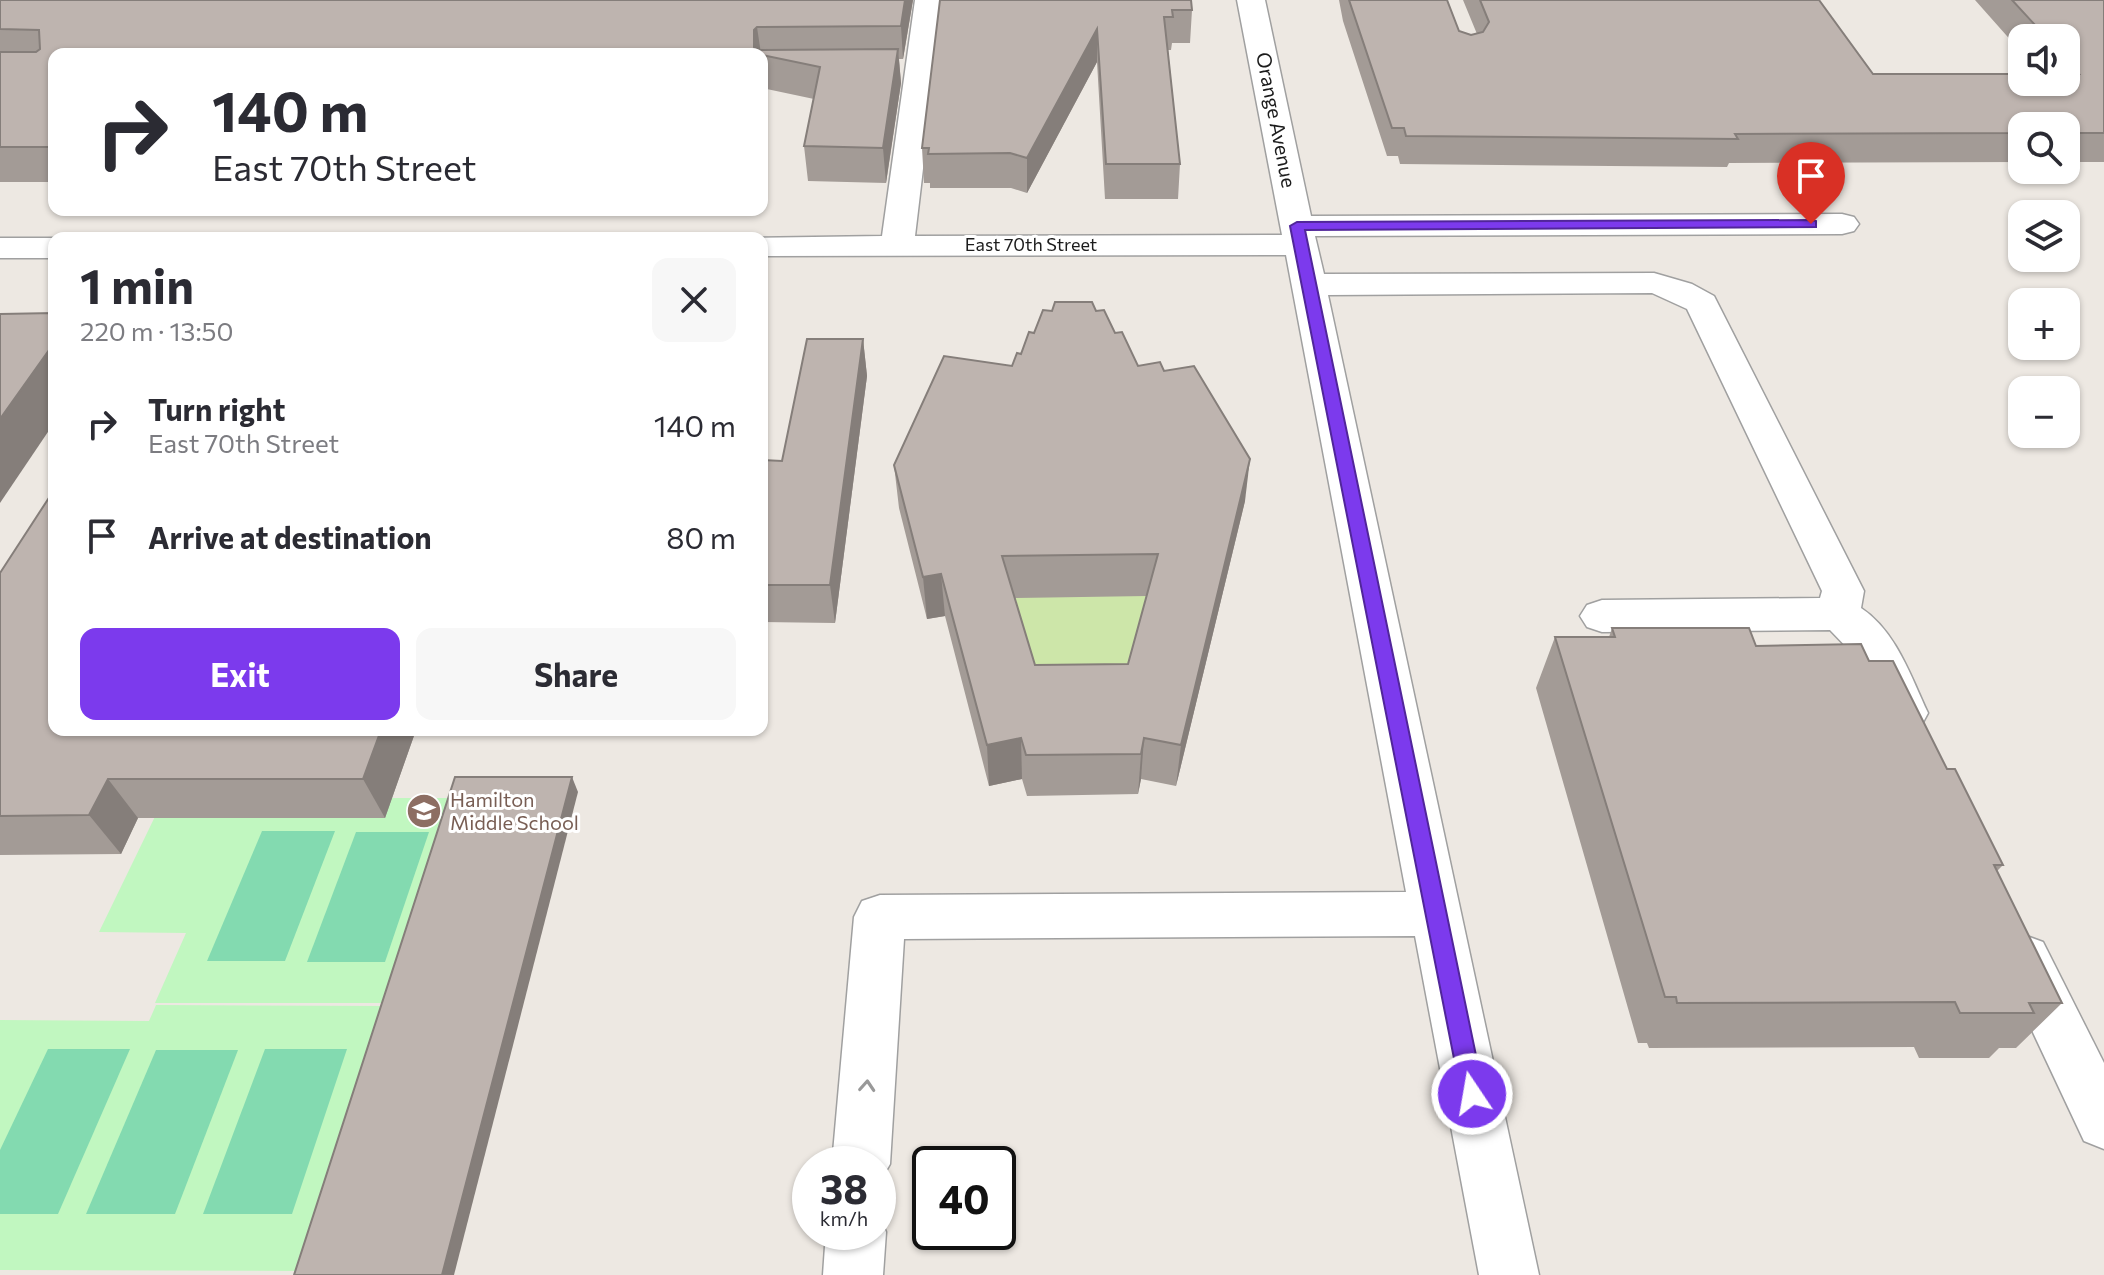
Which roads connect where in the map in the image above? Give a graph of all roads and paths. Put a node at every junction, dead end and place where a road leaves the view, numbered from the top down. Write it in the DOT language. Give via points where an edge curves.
graph roads {
  1 [pos="929,0"];
  2 [pos="1251,0"];
  3 [pos="889,71"];
  4 [pos="921,71"];
  5 [pos="1842,224"];
  6 [pos="768,246"];
  7 [pos="897,246"];
  8 [pos="0,248"];
  9 [pos="48,248"];
  10 [pos="1302,252"];
  11 [pos="1838,614"];
  12 [pos="1602,616"];
  13 [pos="1924,752"];
  14 [pos="1436,914"];
  15 [pos="2005,919"];
  16 [pos="2104,1122"];
  17 [pos="862,1146"];
  18 [pos="855,1250"];
  19 [pos="853,1275"];
  20 [pos="1509,1275"];
  1 -- 4 [label="street"];
  2 -- 10 [label="street, Orange Avenue"];
  3 -- 4 [label="street"];
  4 -- 7 [label="street"];
  5 -- 10 [label="street, East 70th Street"];
  6 -- 7 [label="street, East 70th Street"];
  7 -- 10 [label="street, East 70th Street"];
  8 -- 9 [label="street"];
  10 -- 11 [label="street" via="1654,283 1702,303 1843,591"];
  10 -- 14 [label="street, Orange Avenue"];
  11 -- 12 [label="street"];
  11 -- 13 [label="street" via="1858,624 1877,654"];
  17 -- 14 [label="street, one-way" via="880,917"];
  14 -- 20 [label="street, Orange Avenue"];
  15 -- 16 [label="street"];
  18 -- 19 [label="street"];
}
